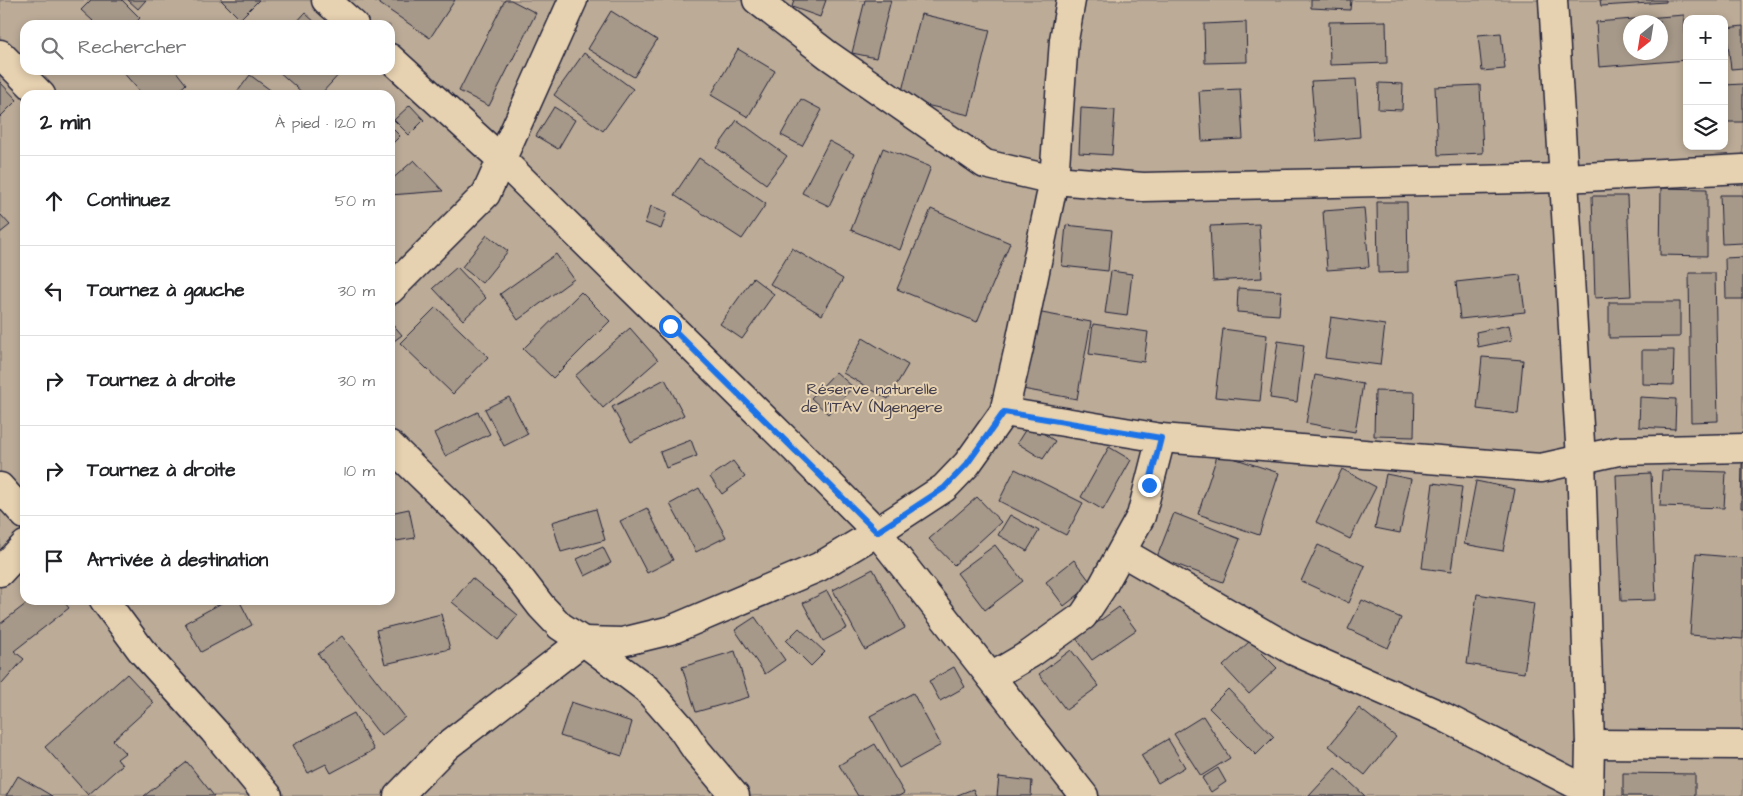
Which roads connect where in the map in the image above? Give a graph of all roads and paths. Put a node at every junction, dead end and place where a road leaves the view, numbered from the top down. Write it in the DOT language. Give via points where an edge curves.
graph roads {
  1 [pos="326,0"];
  2 [pos="573,0"];
  3 [pos="757,0"];
  4 [pos="1071,0"];
  5 [pos="1553,0"];
  6 [pos="348,20"];
  7 [pos="0,54"];
  8 [pos="395,63"];
  9 [pos="20,74"];
  10 [pos="20,75"];
  11 [pos="35,90"];
  12 [pos="502,160"];
  13 [pos="1743,169"];
  14 [pos="1564,178"];
  15 [pos="1054,180"];
  16 [pos="395,285"];
  17 [pos="1004,412"];
  18 [pos="1161,438"];
  19 [pos="1743,448"];
  20 [pos="395,450"];
  21 [pos="1581,459"];
  22 [pos="0,487"];
  23 [pos="20,509"];
  24 [pos="877,532"];
  25 [pos="20,550"];
  26 [pos="1122,552"];
  27 [pos="0,572"];
  28 [pos="108,605"];
  29 [pos="583,641"];
  30 [pos="991,677"];
  31 [pos="1590,744"];
  32 [pos="1743,745"];
  33 [pos="1589,793"];
  34 [pos="268,796"];
  35 [pos="398,796"];
  36 [pos="735,796"];
  37 [pos="1084,796"];
  1 -- 6 [label="street"];
  2 -- 12 [label="street"];
  3 -- 15 [label="street" via="828,55 985,164"];
  4 -- 15 [label="street" via="1064,40"];
  5 -- 14 [label="street"];
  7 -- 9 [label="street"];
  8 -- 12 [label="street"];
  10 -- 11 [label="street"];
  12 -- 16 [label="street" via="486,194"];
  12 -- 24 [label="street"];
  13 -- 14 [label="street"];
  14 -- 15 [label="street" via="1143,187"];
  14 -- 21 [label="street"];
  15 -- 17 [label="street"];
  17 -- 18 [label="street"];
  17 -- 24 [label="street" via="967,464 944,488"];
  18 -- 21 [label="street" via="1541,468"];
  18 -- 26 [label="street" via="1141,516"];
  19 -- 21 [label="street" via="1618,451"];
  20 -- 29 [label="street" via="472,525 560,626"];
  21 -- 31 [label="street"];
  22 -- 23 [label="street"];
  24 -- 29 [label="street" via="819,567 671,630 622,642"];
  24 -- 30 [label="street"];
  25 -- 27 [label="street"];
  26 -- 30 [label="street" via="1083,616"];
  26 -- 33 [label="street" via="1294,651 1444,717"];
  28 -- 34 [label="street" via="141,650"];
  29 -- 35 [label="street" via="447,746"];
  29 -- 36 [label="street" via="647,689"];
  30 -- 37 [label="street"];
  31 -- 32 [label="street"];
  31 -- 33 [label="street"];
}
